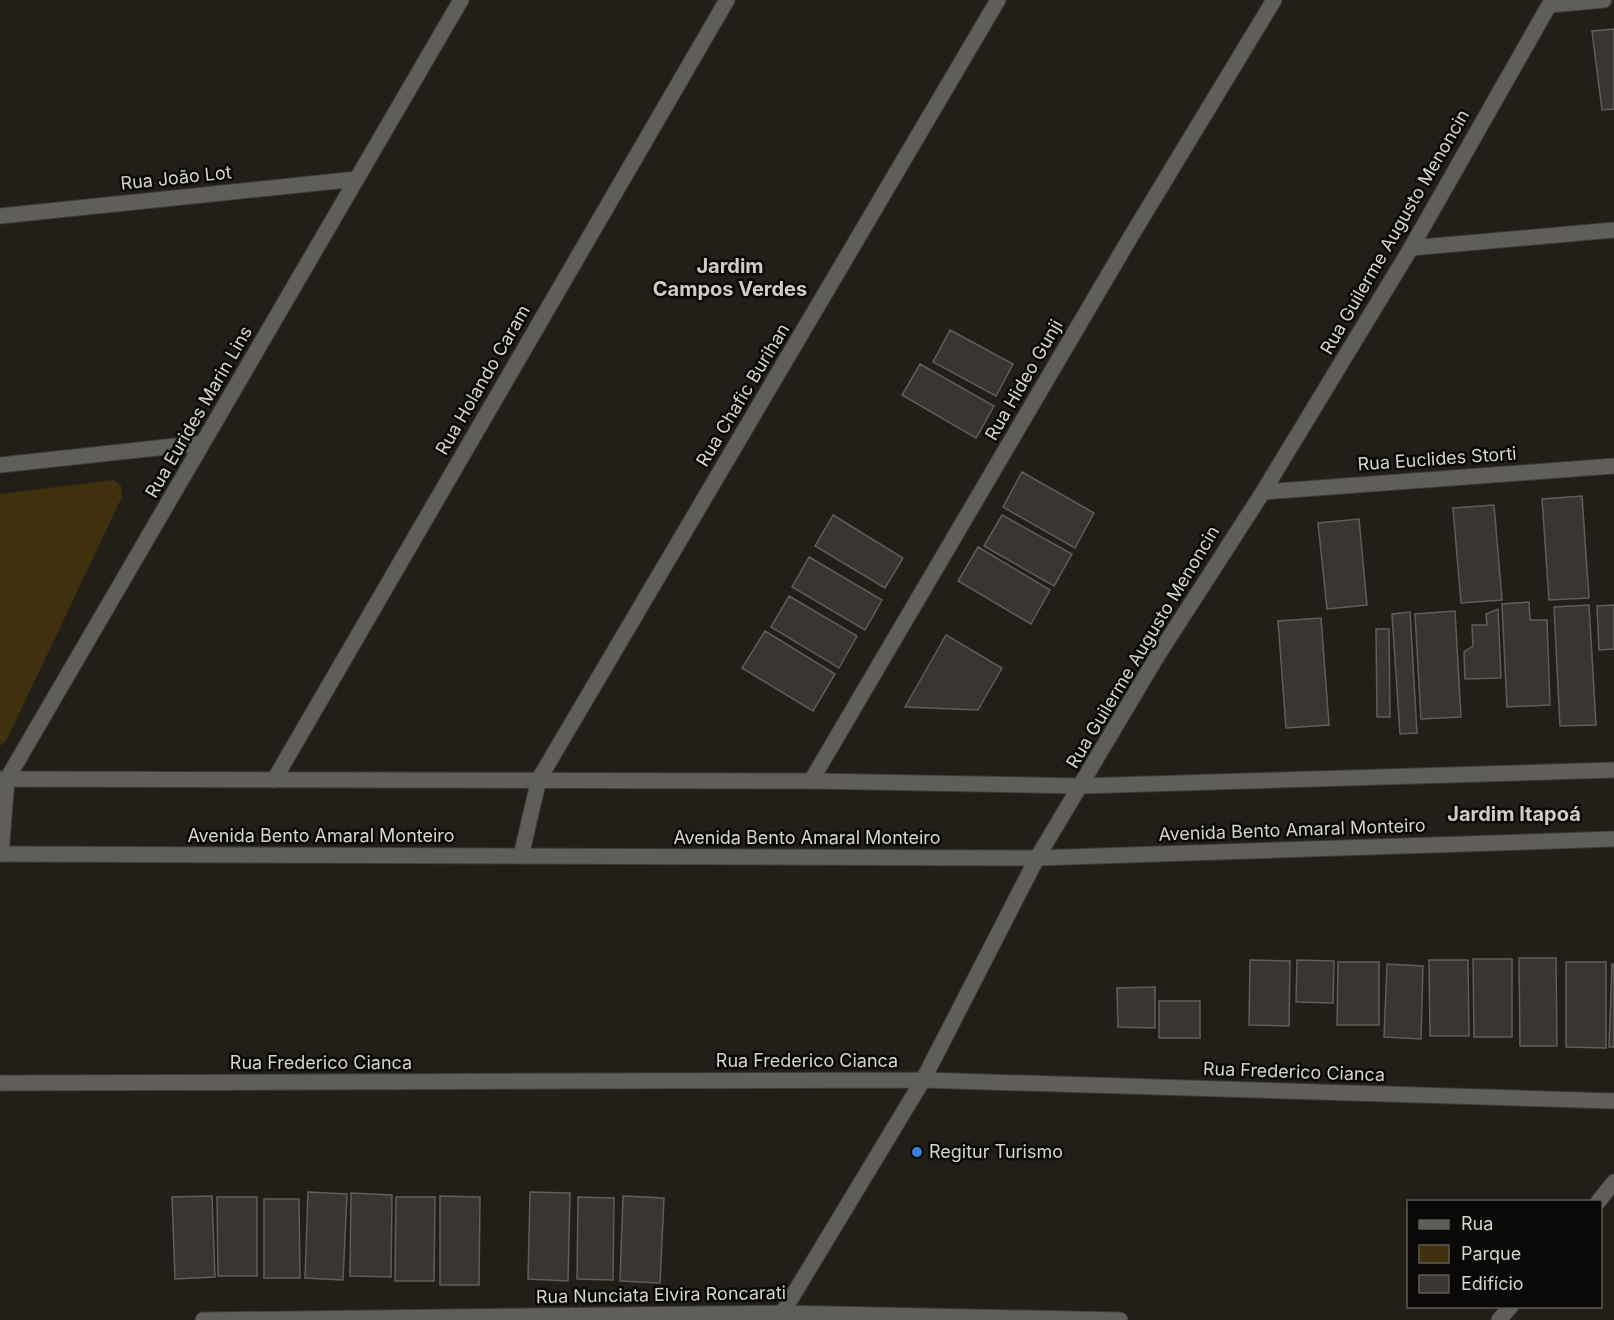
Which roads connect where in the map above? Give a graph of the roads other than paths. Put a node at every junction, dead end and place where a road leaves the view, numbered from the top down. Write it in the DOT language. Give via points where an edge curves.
graph roads {
  1 [pos="461,0"];
  2 [pos="726,0"];
  3 [pos="998,0"];
  4 [pos="1274,0"];
  5 [pos="1604,0"];
  6 [pos="1551,2"];
  7 [pos="357,180"];
  8 [pos="0,216"];
  9 [pos="1614,230"];
  10 [pos="1411,248"];
  11 [pos="203,443"];
  12 [pos="0,465"];
  13 [pos="1614,466"];
  14 [pos="1263,492"];
  15 [pos="1614,770"];
  16 [pos="4,779"];
  17 [pos="539,779"];
  18 [pos="274,780"];
  19 [pos="811,781"];
  20 [pos="1081,786"];
  21 [pos="1614,839"];
  22 [pos="1,854"];
  23 [pos="521,856"];
  24 [pos="1037,858"];
  25 [pos="923,1080"];
  26 [pos="0,1083"];
  27 [pos="1614,1101"];
  28 [pos="1614,1182"];
  29 [pos="1600,1200"];
  30 [pos="1508,1308"];
  31 [pos="780,1317"];
  32 [pos="203,1320"];
  33 [pos="1120,1320"];
  34 [pos="1499,1320"];
  1 -- 7 [label="street, Rua Eurides Marin Lins"];
  2 -- 18 [label="street, Rua Holando Caram"];
  3 -- 17 [label="street, Rua Chafic Burihan"];
  4 -- 19 [label="street, Rua Hideo Gunji"];
  5 -- 6 [label="street"];
  6 -- 10 [label="street, Rua Guilerme Augusto Menoncin"];
  7 -- 8 [label="street, Rua João Lot"];
  7 -- 11 [label="street, Rua Eurides Marin Lins"];
  9 -- 10 [label="street"];
  10 -- 14 [label="street, Rua Guilerme Augusto Menoncin"];
  11 -- 12 [label="street"];
  11 -- 16 [label="street, Rua Eurides Marin Lins"];
  13 -- 14 [label="street, Rua Euclides Storti"];
  14 -- 20 [label="street, Rua Guilerme Augusto Menoncin" via="1158,655"];
  15 -- 20 [label="street"];
  16 -- 18 [label="street"];
  16 -- 22 [label="street, Rua Eurides Marin Lins"];
  17 -- 18 [label="street"];
  17 -- 19 [label="street"];
  17 -- 23 [label="street, Rua Chafic Burihan"];
  19 -- 20 [label="street"];
  20 -- 24 [label="street, Rua Guilerme Augusto Menoncin"];
  21 -- 24 [label="street, Avenida Bento Amaral Monteiro"];
  22 -- 23 [label="street, Avenida Bento Amaral Monteiro"];
  23 -- 24 [label="street, Avenida Bento Amaral Monteiro"];
  24 -- 25 [label="street, Rua Guilerme Augusto Menoncin"];
  25 -- 26 [label="street, Rua Frederico Cianca"];
  25 -- 27 [label="street, Rua Frederico Cianca"];
  25 -- 31 [label="street, Rua Guilerme Augusto Menoncin"];
  28 -- 29 [label="street"];
  30 -- 34 [label="street"];
  31 -- 32 [label="street, Rua Nunciata Elvira Roncarati"];
  31 -- 33 [label="street, Rua Nunciata Elvira Roncarati"];
}
